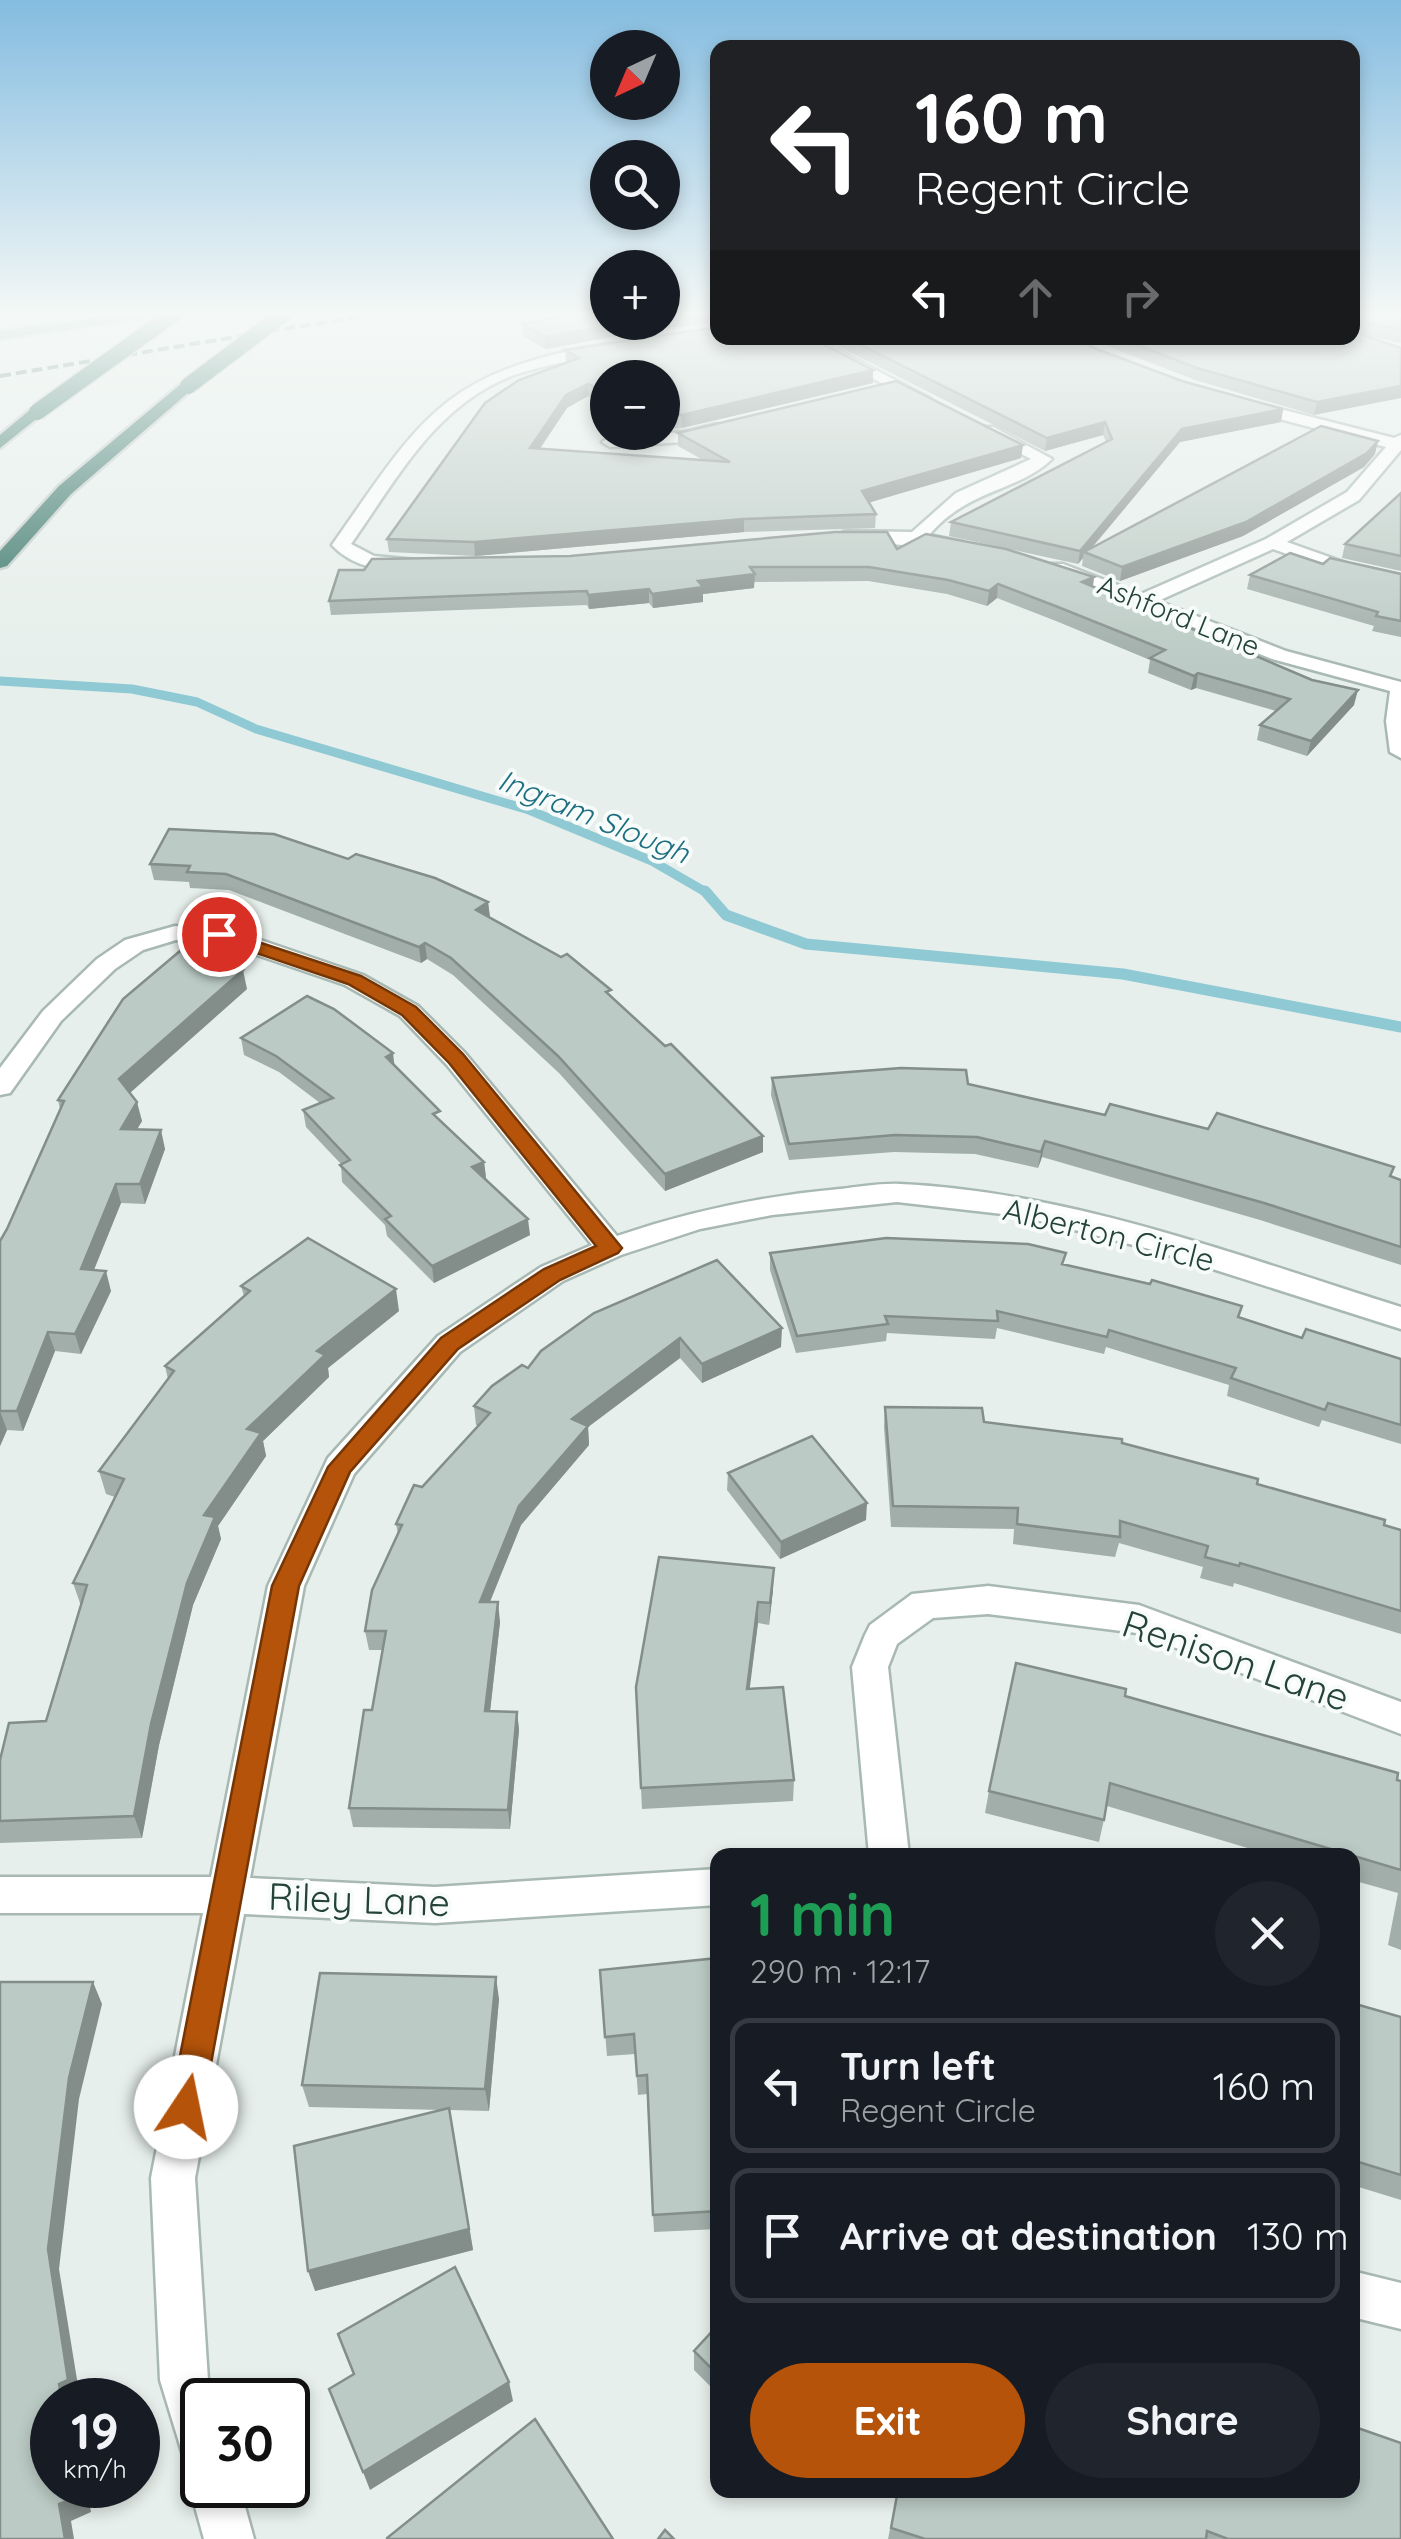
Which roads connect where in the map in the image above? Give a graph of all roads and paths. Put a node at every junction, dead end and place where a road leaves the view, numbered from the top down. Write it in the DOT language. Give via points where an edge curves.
graph roads {
  1 [pos="135,430"];
  2 [pos="430,430"];
  3 [pos="710,430"];
  4 [pos="987,430"];
  5 [pos="1352,430"];
  6 [pos="680,437"];
  7 [pos="1399,442"];
  8 [pos="831,538"];
  9 [pos="917,538"];
  10 [pos="1272,543"];
  11 [pos="976,549"];
  12 [pos="0,562"];
  13 [pos="1031,562"];
  14 [pos="434,564"];
  15 [pos="1401,581"];
  16 [pos="1144,600"];
  17 [pos="1401,688"];
  18 [pos="1401,752"];
  19 [pos="0,1087"];
  20 [pos="610,1248"];
  21 [pos="1401,1318"];
  22 [pos="1401,1718"];
  23 [pos="889,1848"];
  24 [pos="710,1887"];
  25 [pos="0,1895"];
  26 [pos="226,1895"];
  27 [pos="1360,2296"];
  28 [pos="1401,2306"];
  29 [pos="184,2378"];
  30 [pos="220,2508"];
  31 [pos="229,2539"];
  1 -- 12 [label="highway, bridge" via="65,490"];
  2 -- 14 [label="street" via="342,546 378,564"];
  3 -- 6 [label="street"];
  4 -- 9 [label="street" via="1044,459 965,492"];
  5 -- 7 [label="street"];
  7 -- 10 [label="street" via="1353,496"];
  8 -- 9 [label="street"];
  9 -- 11 [label="street"];
  10 -- 15 [label="street"];
  10 -- 16 [label="street"];
  13 -- 16 [label="street, Ashford Lane"];
  16 -- 17 [label="street, Ashford Lane" via="1278,655"];
  17 -- 18 [label="street"];
  19 -- 20 [label="street" via="52,1016 106,964 134,945 175,933 219,934 354,980 409,1011"];
  20 -- 21 [label="street, Alberton Circle" via="695,1220 772,1205 898,1193 1020,1206"];
  20 -- 26 [label="street, Alberton Circle" via="552,1274 449,1344 340,1467 286,1586"];
  22 -- 23 [label="street, Renison Lane" via="1140,1619 988,1600 924,1604 883,1635 870,1667"];
  24 -- 26 [label="street, Riley Lane" via="435,1905"];
  25 -- 26 [label="street, Riley Lane"];
  26 -- 29 [label="street, Alberton Circle" via="173,2178"];
  27 -- 28 [label="street"];
  30 -- 31 [label="street"];
}
